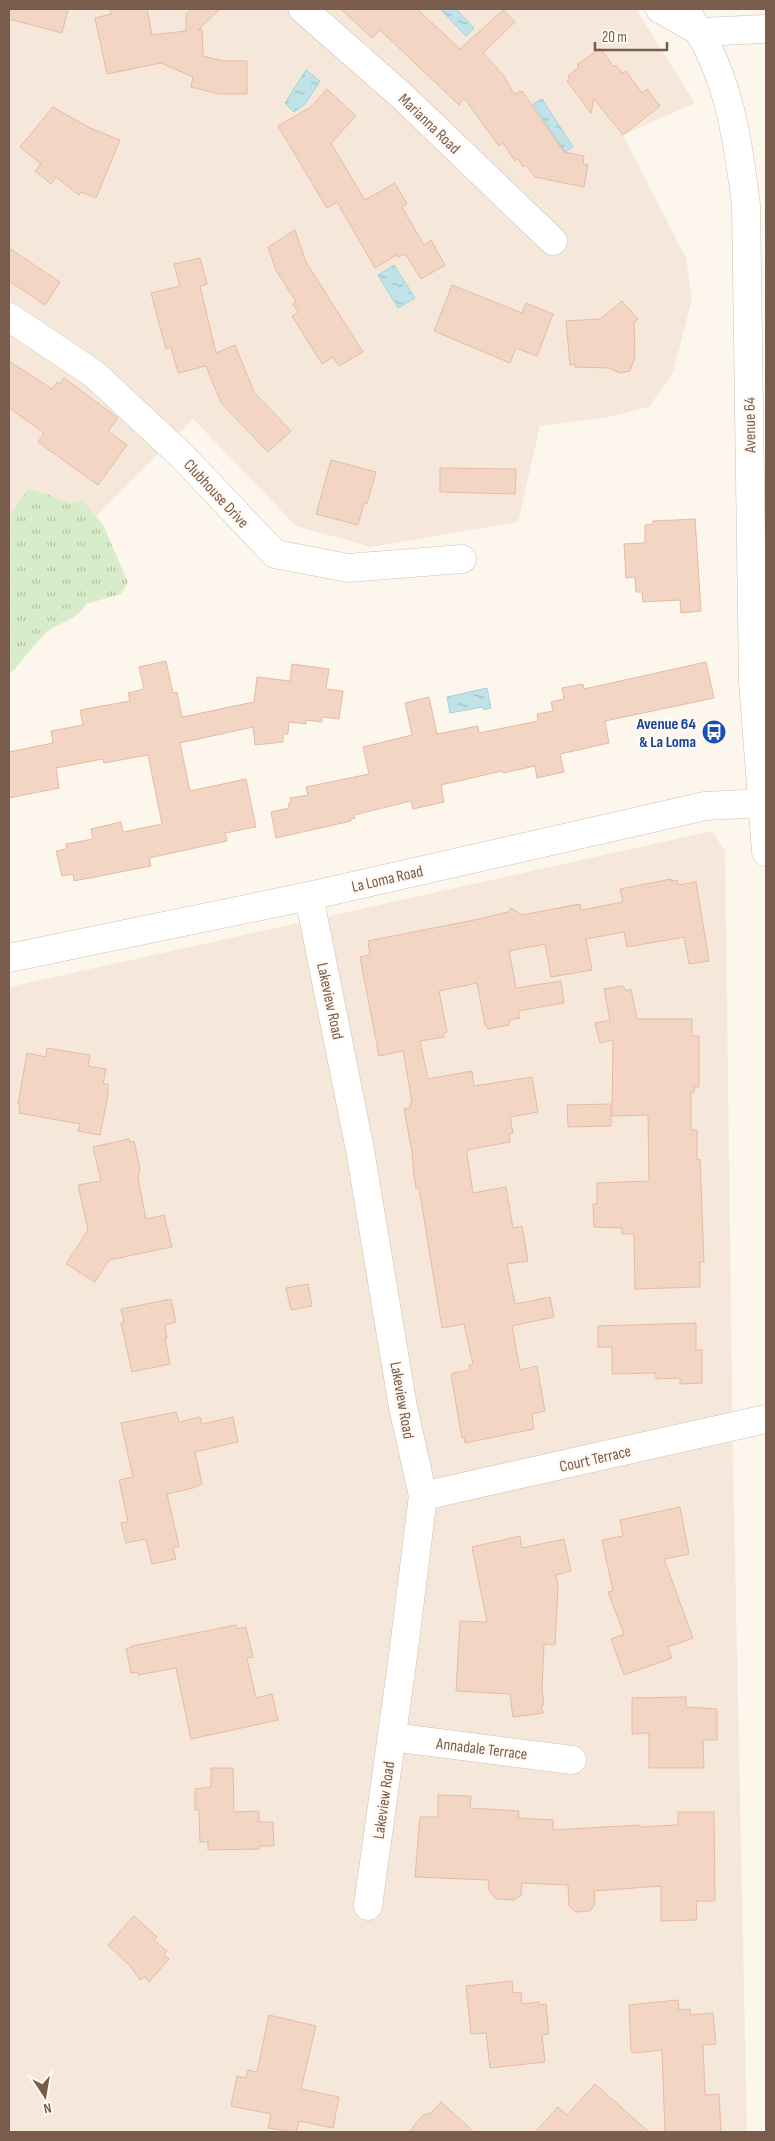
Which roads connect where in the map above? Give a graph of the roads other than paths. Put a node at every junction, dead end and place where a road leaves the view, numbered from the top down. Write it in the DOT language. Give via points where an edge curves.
graph roads {
  1 [pos="303,9"];
  2 [pos="660,9"];
  3 [pos="684,9"];
  4 [pos="766,28"];
  5 [pos="702,32"];
  6 [pos="553,241"];
  7 [pos="9,318"];
  8 [pos="462,559"];
  9 [pos="764,803"];
  10 [pos="766,852"];
  11 [pos="309,896"];
  12 [pos="9,958"];
  13 [pos="766,1419"];
  14 [pos="423,1496"];
  15 [pos="392,1737"];
  16 [pos="572,1760"];
  17 [pos="368,1906"];
  1 -- 6 [label="street, Marianna Road" via="403,97"];
  2 -- 5 [label="street"];
  3 -- 5 [label="street, Avenue 64"];
  4 -- 5 [label="street"];
  5 -- 9 [label="street, Avenue 64" via="731,107 746,205 753,682"];
  7 -- 8 [label="street, Clubhouse Drive" via="94,374 181,455 275,554 348,568"];
  9 -- 10 [label="street, Avenue 64"];
  9 -- 11 [label="street, La Loma Road" via="705,806"];
  11 -- 12 [label="street, La Loma Road"];
  11 -- 14 [label="street, Lakeview Road" via="360,1150 403,1407"];
  13 -- 14 [label="street, Court Terrace"];
  14 -- 15 [label="street, Lakeview Road"];
  15 -- 16 [label="street, Annadale Terrace"];
  15 -- 17 [label="street, Lakeview Road"];
}
